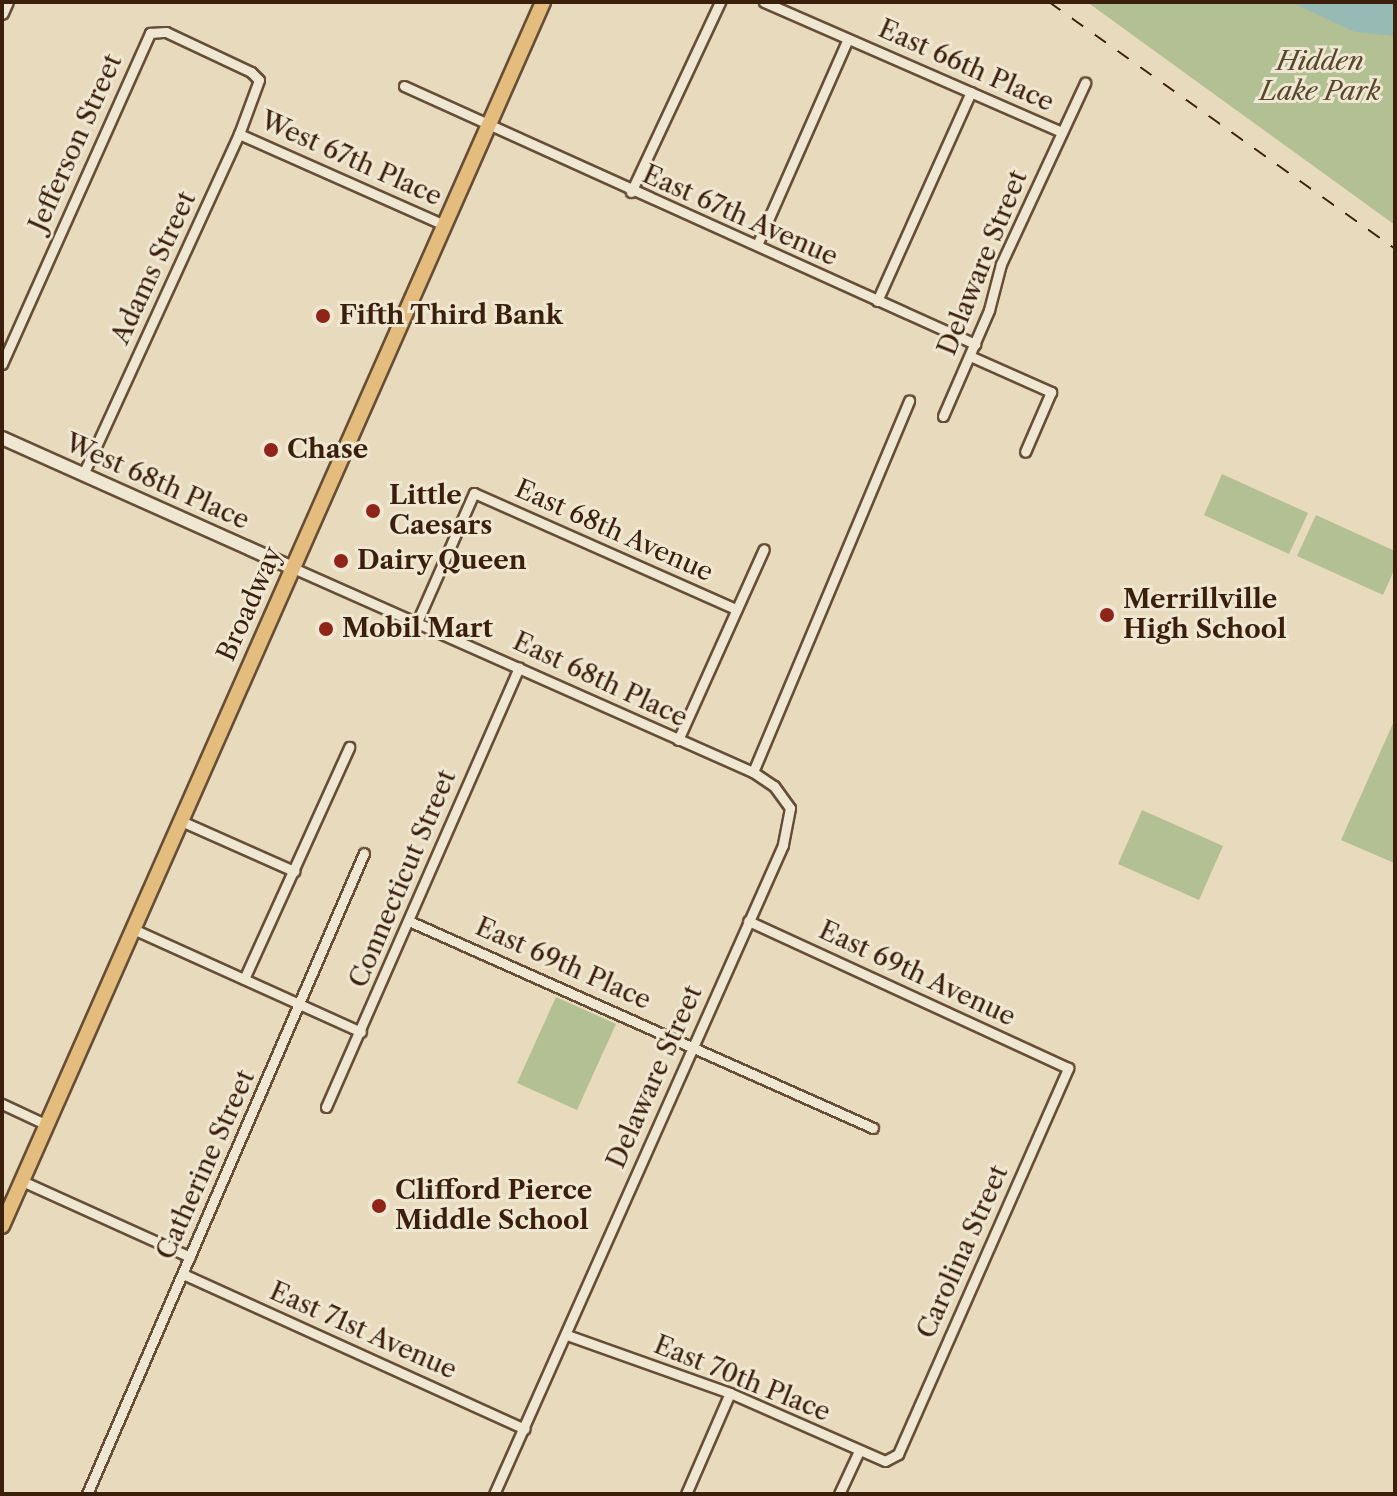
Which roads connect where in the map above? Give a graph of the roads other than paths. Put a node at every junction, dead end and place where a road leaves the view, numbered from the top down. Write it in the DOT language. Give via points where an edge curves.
graph roads {
  1 [pos="7,2"];
  2 [pos="543,2"];
  3 [pos="720,2"];
  4 [pos="764,2"];
  5 [pos="2,13"];
  6 [pos="154,30"];
  7 [pos="848,39"];
  8 [pos="1085,83"];
  9 [pos="404,86"];
  10 [pos="971,92"];
  11 [pos="488,127"];
  12 [pos="1062,132"];
  13 [pos="239,134"];
  14 [pos="631,192"];
  15 [pos="444,225"];
  16 [pos="757,245"];
  17 [pos="877,301"];
  18 [pos="975,344"];
  19 [pos="970,356"];
  20 [pos="2,364"];
  21 [pos="909,400"];
  22 [pos="943,416"];
  23 [pos="2,438"];
  24 [pos="1025,452"];
  25 [pos="84,473"];
  26 [pos="764,549"];
  27 [pos="293,568"];
  28 [pos="736,609"];
  29 [pos="417,622"];
  30 [pos="519,667"];
  31 [pos="678,740"];
  32 [pos="349,747"];
  33 [pos="753,772"];
  34 [pos="790,808"];
  35 [pos="181,821"];
  36 [pos="364,853"];
  37 [pos="294,871"];
  38 [pos="409,921"];
  39 [pos="748,921"];
  40 [pos="133,929"];
  41 [pos="244,979"];
  42 [pos="300,1005"];
  43 [pos="361,1032"];
  44 [pos="693,1046"];
  45 [pos="1068,1068"];
  46 [pos="2,1104"];
  47 [pos="326,1107"];
  48 [pos="47,1125"];
  49 [pos="873,1128"];
  50 [pos="22,1181"];
  51 [pos="2,1226"];
  52 [pos="190,1257"];
  53 [pos="183,1274"];
  54 [pos="567,1335"];
  55 [pos="730,1393"];
  56 [pos="525,1429"];
  57 [pos="859,1451"];
  58 [pos="898,1454"];
  59 [pos="87,1494"];
  60 [pos="494,1494"];
  61 [pos="686,1494"];
  62 [pos="839,1494"];
  1 -- 5 [label="street"];
  2 -- 11 [label="main road, Broadway"];
  3 -- 14 [label="street"];
  4 -- 7 [label="street, East 66th Place"];
  6 -- 13 [label="street, Adams Street" via="181,38 259,80"];
  6 -- 20 [label="street, Jefferson Street"];
  7 -- 10 [label="street, East 66th Place"];
  7 -- 16 [label="street"];
  8 -- 12 [label="street, Delaware Street"];
  9 -- 11 [label="street, East 67th Avenue"];
  10 -- 12 [label="street, East 66th Place"];
  10 -- 17 [label="street"];
  11 -- 14 [label="street, East 67th Avenue"];
  11 -- 15 [label="main road, Broadway"];
  12 -- 18 [label="street, Delaware Street" via="1001,264"];
  13 -- 15 [label="street, West 67th Place"];
  13 -- 25 [label="street, Adams Street"];
  14 -- 16 [label="street, East 67th Avenue"];
  15 -- 27 [label="main road, Broadway"];
  16 -- 17 [label="street, East 67th Avenue"];
  17 -- 18 [label="street, East 67th Avenue"];
  18 -- 19 [label="street, Delaware Street"];
  19 -- 22 [label="street, Delaware Street"];
  19 -- 24 [label="street" via="1051,392"];
  21 -- 33 [label="street"];
  23 -- 25 [label="street, West 68th Place"];
  25 -- 27 [label="street, West 68th Place"];
  26 -- 28 [label="street"];
  27 -- 29 [label="street, East 68th Place"];
  27 -- 35 [label="main road, Broadway"];
  28 -- 29 [label="street, East 68th Avenue" via="474,493"];
  28 -- 31 [label="street"];
  29 -- 30 [label="street, East 68th Place"];
  30 -- 31 [label="street, East 68th Place"];
  30 -- 38 [label="street, Connecticut Street"];
  31 -- 33 [label="street, East 68th Place"];
  32 -- 37 [label="street"];
  33 -- 34 [label="street, East 68th Place" via="774,786"];
  34 -- 39 [label="street, Delaware Street" via="783,845"];
  35 -- 37 [label="street"];
  35 -- 40 [label="main road, Broadway"];
  36 -- 42 [label="street, Catherine Street"];
  37 -- 41 [label="street"];
  38 -- 43 [label="street, Connecticut Street"];
  38 -- 44 [label="street, East 69th Place"];
  39 -- 44 [label="street, Delaware Street"];
  39 -- 45 [label="street, East 69th Avenue"];
  40 -- 41 [label="street"];
  40 -- 48 [label="main road, Broadway"];
  41 -- 42 [label="street"];
  42 -- 43 [label="street"];
  42 -- 52 [label="street, Catherine Street"];
  43 -- 47 [label="street, Connecticut Street"];
  44 -- 49 [label="street, East 69th Place"];
  44 -- 54 [label="street, Delaware Street"];
  45 -- 58 [label="street, Carolina Street"];
  46 -- 48 [label="street"];
  48 -- 50 [label="main road, Broadway"];
  50 -- 51 [label="main road, Broadway"];
  50 -- 52 [label="street"];
  52 -- 53 [label="street, Catherine Street"];
  53 -- 56 [label="street, East 71st Avenue"];
  53 -- 59 [label="street, Catherine Street"];
  54 -- 55 [label="street, East 70th Place"];
  54 -- 56 [label="street, Delaware Street"];
  55 -- 57 [label="street, East 70th Place"];
  55 -- 61 [label="street"];
  56 -- 60 [label="street, Delaware Street"];
  57 -- 58 [label="street, East 70th Place" via="885,1461"];
  57 -- 62 [label="street"];
}
